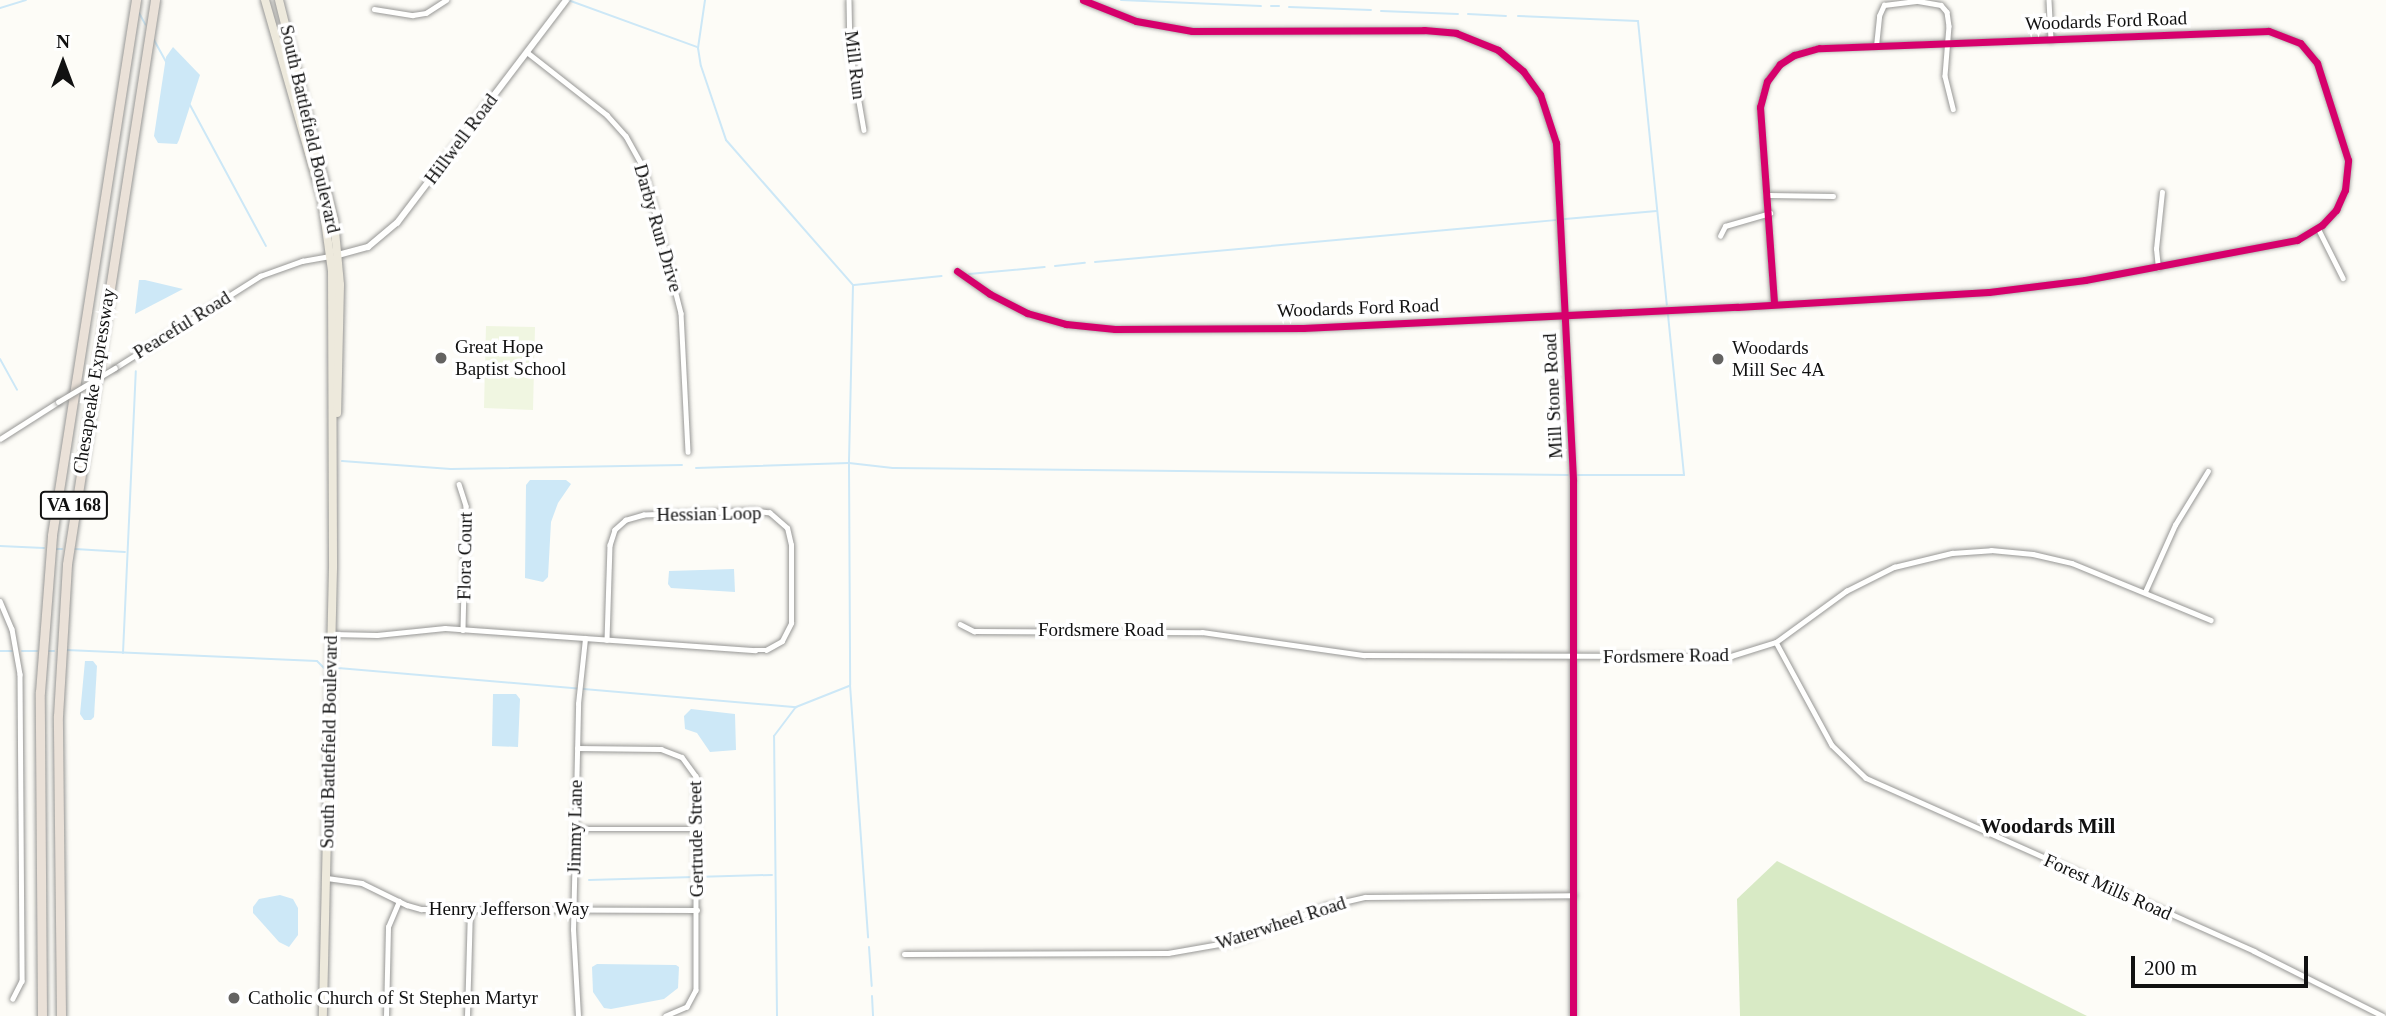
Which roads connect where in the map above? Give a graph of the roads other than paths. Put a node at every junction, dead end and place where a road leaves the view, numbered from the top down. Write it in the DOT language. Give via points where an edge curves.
graph roads {
  1 [pos="136,0"];
  2 [pos="155,0"];
  3 [pos="265,0"];
  4 [pos="279,0"];
  5 [pos="446,0"];
  6 [pos="566,0"];
  7 [pos="849,0"];
  8 [pos="1083,0"];
  9 [pos="2049,0"];
  10 [pos="374,9"];
  11 [pos="2050,40"];
  12 [pos="1949,43"];
  13 [pos="1876,46"];
  14 [pos="527,52"];
  15 [pos="1953,109"];
  16 [pos="864,130"];
  17 [pos="2162,192"];
  18 [pos="1769,195"];
  19 [pos="1833,196"];
  20 [pos="1770,213"];
  21 [pos="2318,228"];
  22 [pos="1720,236"];
  23 [pos="334,255"];
  24 [pos="2158,268"];
  25 [pos="957,271"];
  26 [pos="2343,278"];
  27 [pos="1774,304"];
  28 [pos="1565,314"];
  29 [pos="0,439"];
  30 [pos="688,453"];
  31 [pos="2208,471"];
  32 [pos="459,484"];
  33 [pos="2145,592"];
  34 [pos="0,601"];
  35 [pos="2211,620"];
  36 [pos="960,624"];
  37 [pos="463,630"];
  38 [pos="331,634"];
  39 [pos="585,638"];
  40 [pos="607,640"];
  41 [pos="1776,642"];
  42 [pos="1573,656"];
  43 [pos="577,748"];
  44 [pos="575,829"];
  45 [pos="698,829"];
  46 [pos="326,878"];
  47 [pos="1574,895"];
  48 [pos="399,901"];
  49 [pos="470,909"];
  50 [pos="573,910"];
  51 [pos="697,910"];
  52 [pos="904,954"];
  53 [pos="13,999"];
  54 [pos="42,1016"];
  55 [pos="61,1016"];
  56 [pos="323,1016"];
  57 [pos="386,1016"];
  58 [pos="467,1016"];
  59 [pos="578,1016"];
  60 [pos="666,1016"];
  61 [pos="1573,1016"];
  62 [pos="2383,1016"];
  1 -- 54 [label="highway, Chesapeake Expressway / VA 168" via="59,478 47,584 40,726"];
  2 -- 55 [label="highway, Chesapeake Expressway / VA 168" via="67,564 58,716"];
  3 -- 23 [label="main road, South Battlefield Boulevard"];
  4 -- 23 [label="main road, South Battlefield Boulevard" via="329,199"];
  5 -- 10 [label="street" via="426,13 413,15"];
  6 -- 14 [label="street, Hillwell Road"];
  7 -- 16 [label="street, Mill Run" via="850,50"];
  8 -- 28 [label="street, Mill Stone Road" via="1126,18 1174,29 1446,31 1498,50 1530,79 1553,124"];
  9 -- 11 [label="street"];
  11 -- 12 [label="street, Woodards Ford Road"];
  11 -- 21 [label="street, Woodards Ford Road" via="2267,31 2300,43 2320,71 2348,160 2347,184 2340,202"];
  12 -- 13 [label="street, Woodards Ford Road"];
  12 -- 13 [label="street" via="1947,12 1941,5 1900,1 1884,5 1878,16"];
  12 -- 15 [label="street" via="1945,76"];
  13 -- 18 [label="street, Woodards Ford Road" via="1809,50 1794,55 1772,73 1760,107"];
  14 -- 23 [label="street, Hillwell Road" via="397,223 368,247"];
  14 -- 30 [label="street, Darby Run Drive" via="607,114 637,153 649,182 681,313"];
  17 -- 24 [label="street"];
  18 -- 19 [label="street"];
  18 -- 20 [label="street, Woodards Ford Road"];
  20 -- 22 [label="street" via="1726,226"];
  20 -- 27 [label="street, Woodards Ford Road"];
  21 -- 24 [label="street, Woodards Ford Road" via="2297,240"];
  21 -- 26 [label="street"];
  23 -- 29 [label="street, Peaceful Road, bridge" via="260,276"];
  23 -- 38 [label="main road, South Battlefield Boulevard" via="340,321"];
  24 -- 27 [label="street, Woodards Ford Road" via="1989,292"];
  25 -- 28 [label="street, Woodards Ford Road" via="1027,313 1101,329 1303,328"];
  27 -- 28 [label="street, Woodards Ford Road"];
  28 -- 42 [label="street, Mill Stone Road" via="1573,481"];
  31 -- 33 [label="street" via="2175,525"];
  32 -- 37 [label="street, Flora Court" via="466,506"];
  33 -- 35 [label="street, Fordsmere Road"];
  33 -- 41 [label="street, Fordsmere Road" via="2050,557 1991,550 1952,553 1894,567 1861,582"];
  34 -- 53 [label="street" via="12,629 20,674 22,981"];
  36 -- 42 [label="street, Fordsmere Road" via="974,631 1202,632 1364,655"];
  37 -- 38 [label="street, Hessian Loop"];
  37 -- 39 [label="street, Hessian Loop"];
  38 -- 46 [label="main road, South Battlefield Boulevard"];
  39 -- 40 [label="street, Hessian Loop"];
  39 -- 43 [label="street, Jimmy Lane"];
  40 -- 40 [label="street, Hessian Loop" via="755,650 775,646 787,635 792,620 787,528 770,513 754,511 643,515 626,520 615,530 610,545"];
  41 -- 42 [label="street, Fordsmere Road" via="1731,656"];
  41 -- 62 [label="street, Forest Mills Road" via="1830,743 1867,778 2254,951"];
  42 -- 47 [label="street, Mill Stone Road"];
  43 -- 44 [label="street, Jimmy Lane"];
  43 -- 45 [label="street, Gertrude Street" via="662,749 682,757 696,776"];
  44 -- 45 [label="street"];
  44 -- 50 [label="street, Jimmy Lane"];
  45 -- 51 [label="street, Gertrude Street"];
  46 -- 48 [label="street, Henry Jefferson Way" via="362,883"];
  46 -- 56 [label="main road, South Battlefield Boulevard"];
  47 -- 52 [label="street, Waterwheel Road" via="1365,897 1326,906 1236,941 1183,952"];
  47 -- 61 [label="street, Mill Stone Road"];
  48 -- 49 [label="street, Henry Jefferson Way" via="415,908"];
  48 -- 57 [label="street" via="388,927"];
  49 -- 50 [label="street, Henry Jefferson Way"];
  49 -- 58 [label="street"];
  50 -- 51 [label="street, Henry Jefferson Way"];
  50 -- 59 [label="street, Jimmy Lane"];
  51 -- 60 [label="street, Gertrude Street" via="696,990 687,1007"];
}
